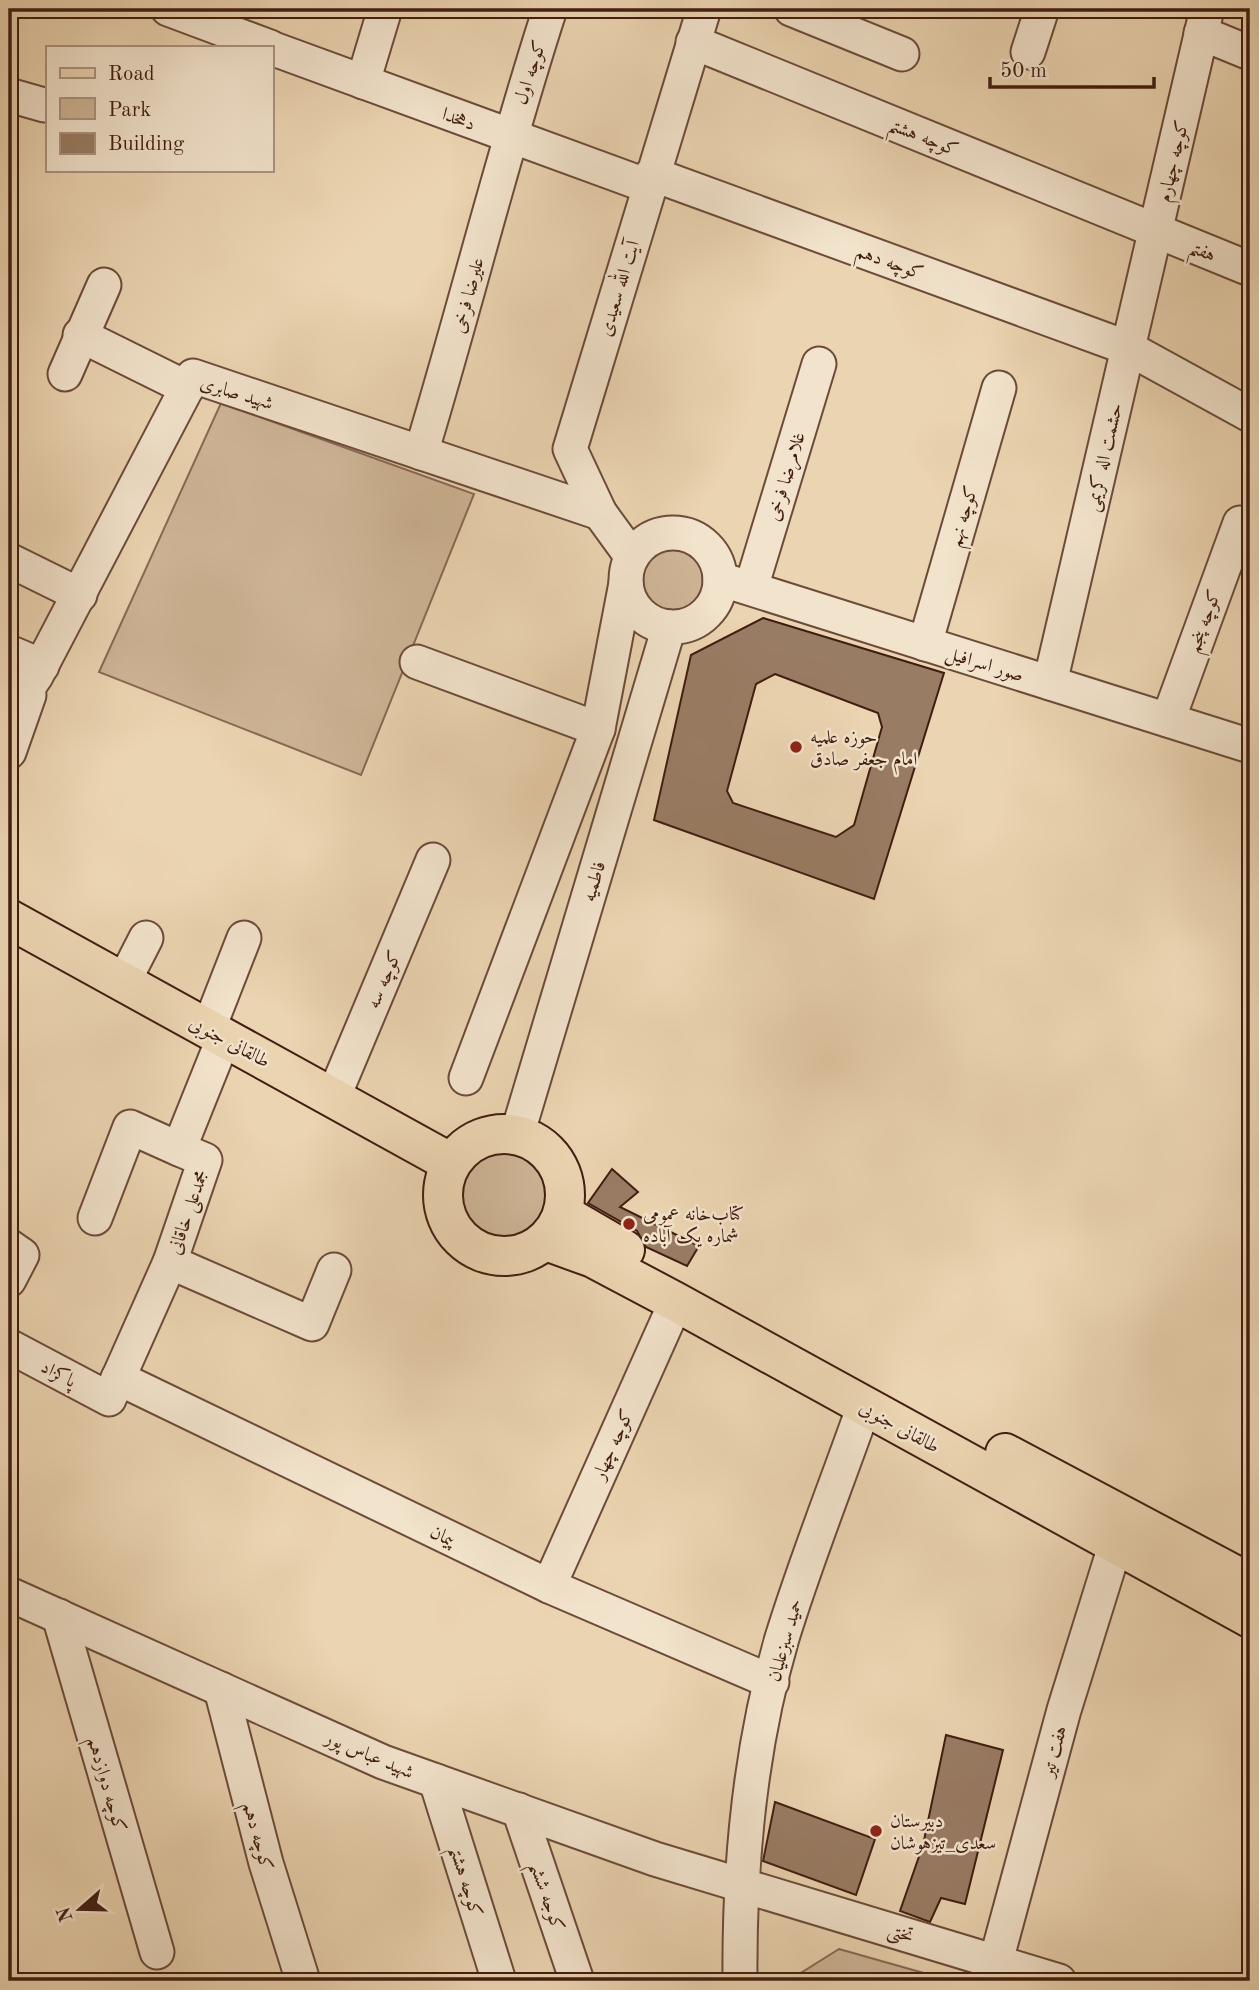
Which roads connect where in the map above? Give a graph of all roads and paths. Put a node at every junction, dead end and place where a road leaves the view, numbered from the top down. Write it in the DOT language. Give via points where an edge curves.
graph roads {
  1 [pos="385,9"];
  2 [pos="550,9"];
  3 [pos="704,9"];
  4 [pos="791,9"];
  5 [pos="1042,9"];
  6 [pos="178,11"];
  7 [pos="830,16"];
  8 [pos="1204,21"];
  9 [pos="694,42"];
  10 [pos="266,46"];
  11 [pos="273,49"];
  12 [pos="1028,52"];
  13 [pos="1250,53"];
  14 [pos="902,54"];
  15 [pos="363,82"];
  16 [pos="9,95"];
  17 [pos="44,105"];
  18 [pos="509,136"];
  19 [pos="650,180"];
  20 [pos="1155,230"];
  21 [pos="1250,269"];
  22 [pos="104,285"];
  23 [pos="80,335"];
  24 [pos="1128,348"];
  25 [pos="819,364"];
  26 [pos="65,374"];
  27 [pos="187,388"];
  28 [pos="999,388"];
  29 [pos="1250,415"];
  30 [pos="421,453"];
  31 [pos="600,513"];
  32 [pos="1240,523"];
  33 [pos="9,560"];
  34 [pos="629,570"];
  35 [pos="736,584"];
  36 [pos="80,595"];
  37 [pos="669,627"];
  38 [pos="925,643"];
  39 [pos="9,652"];
  40 [pos="417,662"];
  41 [pos="39,671"];
  42 [pos="1051,683"];
  43 [pos="9,715"];
  44 [pos="1168,720"];
  45 [pos="598,729"];
  46 [pos="1250,746"];
  47 [pos="9,752"];
  48 [pos="433,860"];
  49 [pos="9,919"];
  50 [pos="146,938"];
  51 [pos="244,938"];
  52 [pos="123,983"];
  53 [pos="216,1034"];
  54 [pos="466,1079"];
  55 [pos="333,1098"];
  56 [pos="517,1135"];
  57 [pos="179,1149"];
  58 [pos="451,1163"];
  59 [pos="95,1218"];
  60 [pos="555,1228"];
  61 [pos="9,1246"];
  62 [pos="170,1262"];
  63 [pos="334,1270"];
  64 [pos="9,1280"];
  65 [pos="676,1301"];
  66 [pos="9,1346"];
  67 [pos="114,1389"];
  68 [pos="864,1406"];
  69 [pos="1116,1543"];
  70 [pos="1250,1583"];
  71 [pos="549,1586"];
  72 [pos="9,1594"];
  73 [pos="59,1616"];
  74 [pos="1250,1618"];
  75 [pos="772,1682"];
  76 [pos="221,1689"];
  77 [pos="436,1781"];
  78 [pos="519,1810"];
  79 [pos="743,1883"];
  80 [pos="157,1952"];
  81 [pos="996,1961"];
  82 [pos="303,1981"];
  83 [pos="499,1981"];
  84 [pos="577,1981"];
  85 [pos="740,1981"];
  86 [pos="1059,1981"];
  1 -- 15 [label="street"];
  2 -- 18 [label="street, کوچه اول"];
  3 -- 9 [label="street, آیت الله سعیدی"];
  4 -- 7 [label="street"];
  5 -- 12 [label="street"];
  6 -- 10 [label="street, دهخدا"];
  7 -- 14 [label="street"];
  8 -- 13 [label="street"];
  8 -- 20 [label="street, کوچه چهارم"];
  9 -- 19 [label="street, آیت الله سعیدی"];
  9 -- 20 [label="street, کوچه هشتم"];
  11 -- 15 [label="street, دهخدا"];
  15 -- 18 [label="street, دهخدا"];
  16 -- 17 [label="street"];
  18 -- 19 [label="street, دهخدا"];
  18 -- 30 [label="street, علیرضا فرخی"];
  19 -- 24 [label="street, کوچه دهم"];
  19 -- 31 [label="street, آیت الله سعیدی" via="570,449"];
  20 -- 21 [label="street, هفتم"];
  20 -- 24 [label="street, حشمت اله کریمی"];
  22 -- 23 [label="street"];
  23 -- 26 [label="street"];
  23 -- 27 [label="street"];
  24 -- 29 [label="street"];
  24 -- 42 [label="street, حشمت اله کریمی"];
  25 -- 35 [label="street, غلامرضا فرخی"];
  27 -- 30 [label="street, شهید صابری" via="193,376"];
  27 -- 36 [label="street, شهید صابری"];
  28 -- 38 [label="street, کوچه نهم"];
  30 -- 31 [label="street, شهید صابری"];
  31 -- 34 [label="street, آیت الله سعیدی"];
  32 -- 44 [label="street, کوچه پنجم"];
  33 -- 36 [label="street"];
  34 -- 35 [label="street" via="641,545 654,537 684,534 710,550"];
  34 -- 37 [label="street" via="635,608 656,624"];
  34 -- 45 [label="street"];
  35 -- 37 [label="street" via="718,595 699,619"];
  35 -- 38 [label="street, صور اسرافیل"];
  36 -- 41 [label="street, شهید صابری"];
  37 -- 56 [label="street, فاطمیه"];
  38 -- 42 [label="street, صور اسرافیل"];
  39 -- 41 [label="street"];
  40 -- 45 [label="street"];
  41 -- 43 [label="street"];
  41 -- 47 [label="street"];
  42 -- 44 [label="street, صور اسرافیل"];
  44 -- 46 [label="street, صور اسرافیل"];
  45 -- 54 [label="street"];
  48 -- 55 [label="street, کوچه سه"];
  49 -- 52 [label="main road, طالقانی جنوبی"];
  50 -- 52 [label="street"];
  51 -- 53 [label="street, مجمدعلی خاقانی"];
  52 -- 53 [label="main road, طالقانی جنوبی"];
  53 -- 55 [label="main road, طالقانی جنوبی"];
  53 -- 57 [label="street, مجمدعلی خاقانی"];
  55 -- 58 [label="main road, طالقانی جنوبی"];
  56 -- 58 [label="main road" via="480,1138"];
  56 -- 60 [label="main road" via="536,1143 557,1165 566,1194"];
  57 -- 59 [label="street" via="130,1127"];
  57 -- 62 [label="street, مجمدعلی خاقانی" via="205,1160"];
  58 -- 60 [label="main road" via="443,1201 458,1237 473,1249 511,1257 530,1252"];
  60 -- 65 [label="main road, طالقانی جنوبی" via="593,1258"];
  60 -- 70 [label="main road, طالقانی جنوبی"];
  61 -- 64 [label="street" via="22,1255"];
  62 -- 63 [label="street" via="312,1324"];
  62 -- 67 [label="street, مجمدعلی خاقانی"];
  65 -- 68 [label="main road, طالقانی جنوبی"];
  65 -- 71 [label="street, کوچه چهار"];
  66 -- 67 [label="street, پاکزاد"];
  67 -- 71 [label="street, پیمان"];
  68 -- 69 [label="main road, طالقانی جنوبی"];
  68 -- 75 [label="street, حمید سبزعلیان" via="782,1638"];
  69 -- 74 [label="main road, طالقانی جنوبی"];
  69 -- 81 [label="street, هفت تیر" via="1064,1710"];
  71 -- 75 [label="street, پیمان"];
  72 -- 73 [label="street, شهید عباس پور"];
  73 -- 76 [label="street, شهید عباس پور"];
  73 -- 80 [label="street, کوچه دوازدهم"];
  75 -- 79 [label="street, حمید سبزعلیان" via="751,1794"];
  76 -- 77 [label="street, شهید عباس پور"];
  76 -- 82 [label="street, کوچه دهم" via="266,1863"];
  77 -- 78 [label="street, شهید عباس پور"];
  77 -- 83 [label="street, کوچه هشتم"];
  78 -- 79 [label="street, شهید عباس پور" via="655,1859"];
  78 -- 84 [label="street, کوجه ششم"];
  79 -- 81 [label="street, تختی"];
  79 -- 85 [label="street, حمید سبزعلیان"];
  81 -- 86 [label="street, تختی"];
}
